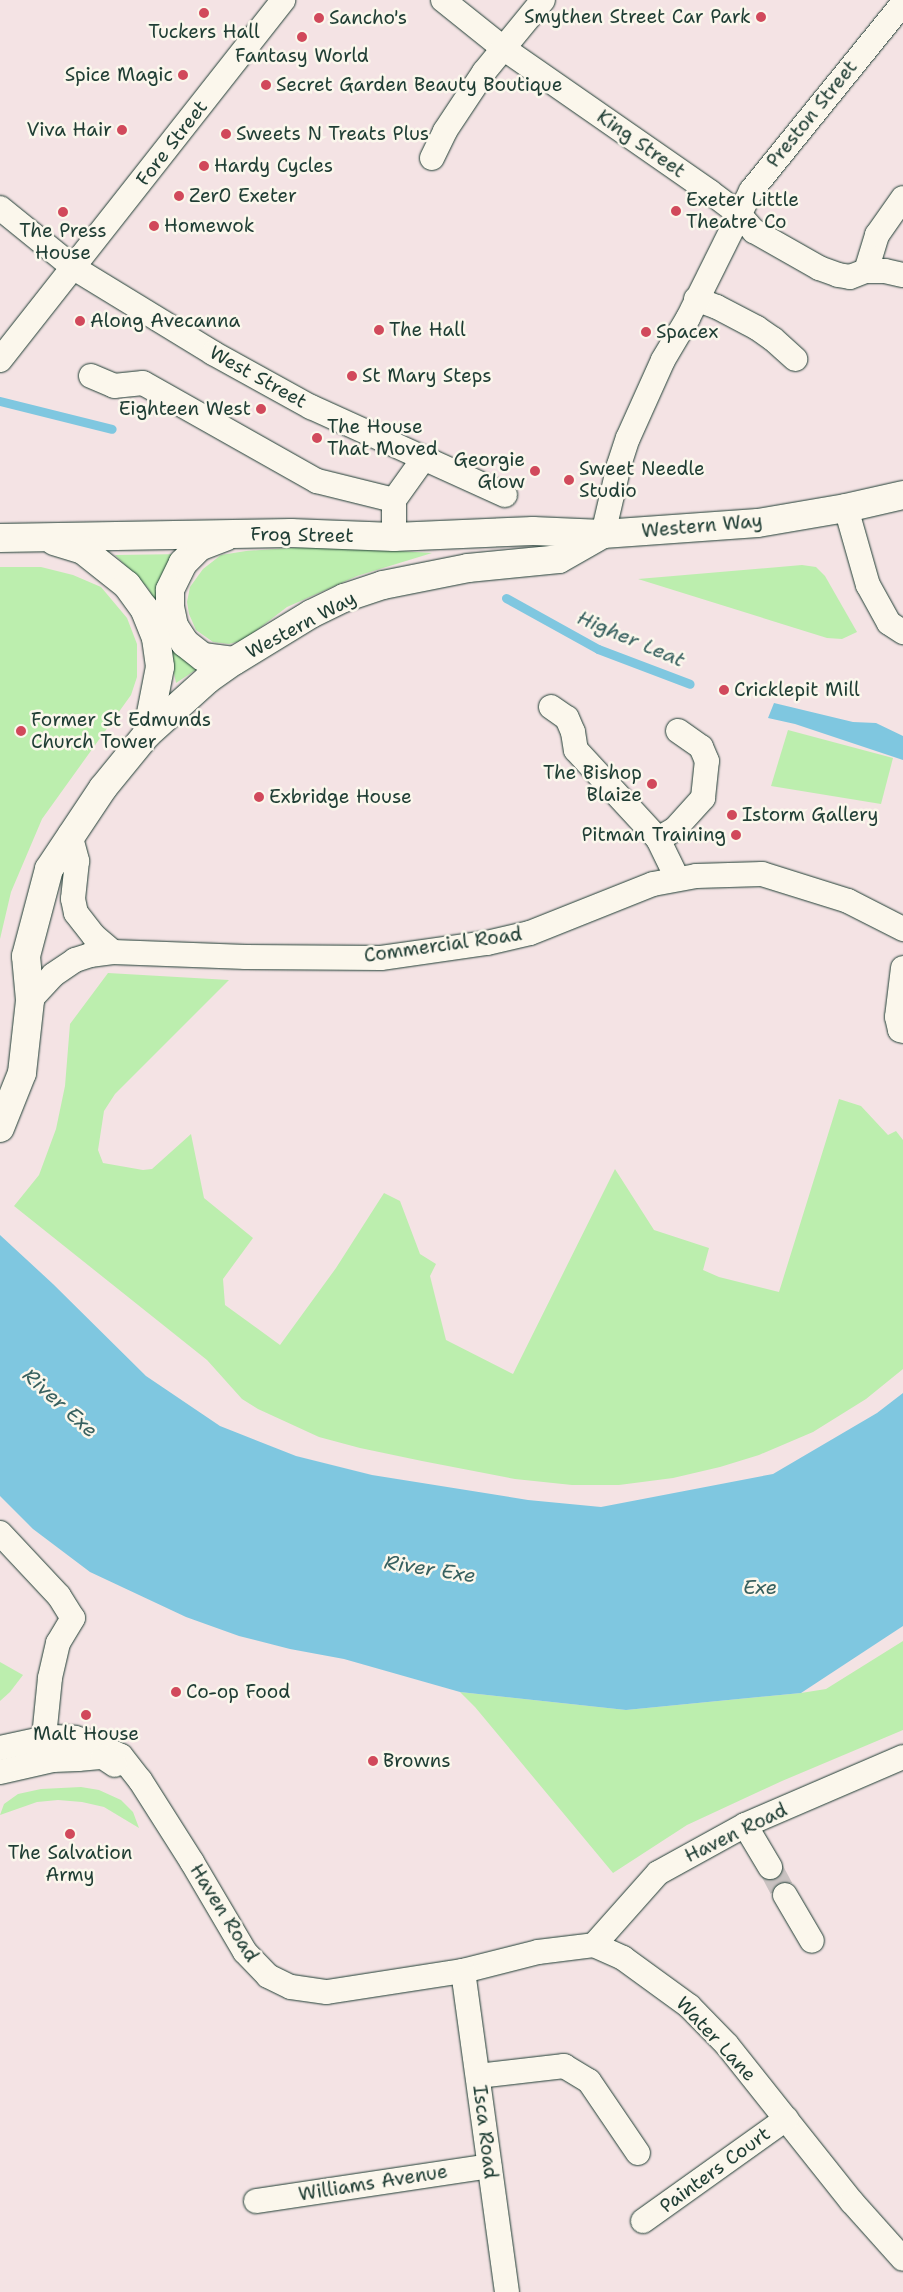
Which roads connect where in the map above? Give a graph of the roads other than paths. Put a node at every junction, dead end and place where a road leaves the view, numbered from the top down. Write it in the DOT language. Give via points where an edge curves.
graph roads {
  1 [pos="283,0"];
  2 [pos="443,0"];
  3 [pos="543,0"];
  4 [pos="903,3"];
  5 [pos="504,48"];
  6 [pos="432,158"];
  7 [pos="903,198"];
  8 [pos="0,208"];
  9 [pos="739,214"];
  10 [pos="866,271"];
  11 [pos="903,275"];
  12 [pos="68,277"];
  13 [pos="696,299"];
  14 [pos="795,359"];
  15 [pos="0,360"];
  16 [pos="92,376"];
  17 [pos="424,458"];
  18 [pos="505,495"];
  19 [pos="903,495"];
  20 [pos="394,500"];
  21 [pos="846,508"];
  22 [pos="235,534"];
  23 [pos="603,534"];
  24 [pos="41,536"];
  25 [pos="394,537"];
  26 [pos="0,538"];
  27 [pos="903,632"];
  28 [pos="234,661"];
  29 [pos="552,706"];
  30 [pos="678,731"];
  31 [pos="147,734"];
  32 [pos="70,834"];
  33 [pos="658,839"];
  34 [pos="677,878"];
  35 [pos="903,929"];
  36 [pos="112,952"];
  37 [pos="903,968"];
  38 [pos="30,1000"];
  39 [pos="903,1031"];
  40 [pos="0,1128"];
  41 [pos="0,1533"];
  42 [pos="45,1727"];
  43 [pos="0,1732"];
  44 [pos="0,1748"];
  45 [pos="902,1761"];
  46 [pos="0,1772"];
  47 [pos="140,1780"];
  48 [pos="745,1825"];
  49 [pos="770,1867"];
  50 [pos="785,1895"];
  51 [pos="812,1940"];
  52 [pos="594,1945"];
  53 [pos="463,1971"];
  54 [pos="478,2076"];
  55 [pos="786,2119"];
  56 [pos="638,2153"];
  57 [pos="489,2166"];
  58 [pos="256,2201"];
  59 [pos="643,2221"];
  60 [pos="903,2259"];
  61 [pos="507,2292"];
  1 -- 12 [label="street, Fore Street"];
  2 -- 5 [label="street, King Street"];
  3 -- 5 [label="street"];
  4 -- 9 [label="street, Preston Street" via="772,163"];
  5 -- 6 [label="street" via="445,131"];
  5 -- 9 [label="street, King Street"];
  7 -- 10 [label="street" via="877,235"];
  8 -- 12 [label="street, West Street"];
  9 -- 10 [label="street, King Street" via="754,231 819,268 850,277"];
  9 -- 13 [label="street, Preston Street"];
  10 -- 11 [label="street, King Street"];
  12 -- 15 [label="street, Fore Street"];
  12 -- 17 [label="street, West Street" via="310,407"];
  13 -- 14 [label="street" via="757,328"];
  13 -- 23 [label="street, Preston Street" via="663,360 628,438"];
  16 -- 20 [label="street" via="114,386 143,383 317,481"];
  17 -- 18 [label="street, West Street"];
  17 -- 20 [label="street"];
  19 -- 21 [label="main road, Western Way"];
  20 -- 25 [label="street"];
  21 -- 23 [label="main road, Western Way" via="758,523"];
  21 -- 27 [label="street" via="868,585 889,623"];
  22 -- 24 [label="main road, Frog Street"];
  22 -- 25 [label="main road, Frog Street"];
  22 -- 28 [label="main road" via="199,547 183,563 170,590 174,626 185,644 204,657"];
  23 -- 25 [label="main road, Frog Street" via="533,531"];
  23 -- 28 [label="main road, Western Way" via="559,559 468,568 383,585 351,596 279,632"];
  24 -- 26 [label="main road, Frog Street"];
  24 -- 31 [label="main road" via="83,550 127,585 144,608 156,638 160,667"];
  28 -- 31 [label="main road, Western Way" via="208,679"];
  29 -- 33 [label="street" via="567,718 576,750"];
  30 -- 33 [label="street" via="701,747 707,761 703,798 674,829"];
  31 -- 32 [label="main road, Western Way"];
  32 -- 36 [label="street" via="77,861 73,899 76,913 99,942"];
  32 -- 38 [label="main road, Western Way" via="49,869 26,956"];
  33 -- 34 [label="street"];
  34 -- 35 [label="street, Commercial Road" via="762,874 848,901"];
  34 -- 36 [label="street, Commercial Road" via="653,884 530,933 487,943 381,958"];
  36 -- 38 [label="street, Commercial Road" via="75,960 53,975"];
  37 -- 39 [label="street" via="897,1018"];
  38 -- 40 [label="main road, Western Way" via="22,1073"];
  41 -- 42 [label="street" via="59,1596 73,1618 58,1643 50,1678"];
  42 -- 43 [label="street, Haven Road"];
  42 -- 47 [label="street, Haven Road" via="123,1738"];
  44 -- 47 [label="street, Haven Road" via="51,1737 75,1738 121,1756"];
  45 -- 48 [label="street, Haven Road"];
  46 -- 47 [label="street, Haven Road" via="53,1760 103,1757"];
  47 -- 53 [label="street, Haven Road" via="245,1952 268,1976 291,1987 327,1992"];
  48 -- 49 [label="street"];
  48 -- 52 [label="street, Haven Road" via="658,1873"];
  50 -- 51 [label="street"];
  52 -- 53 [label="street" via="538,1952"];
  52 -- 55 [label="street, Water Lane" via="623,1958 689,2006 727,2045"];
  53 -- 54 [label="street, Isca Road"];
  54 -- 56 [label="street" via="564,2066 589,2081"];
  54 -- 57 [label="street, Isca Road"];
  55 -- 59 [label="street, Painters Court"];
  55 -- 60 [label="street, Water Lane" via="852,2202"];
  57 -- 58 [label="street, Williams Avenue"];
  57 -- 61 [label="street, Isca Road"];
}
